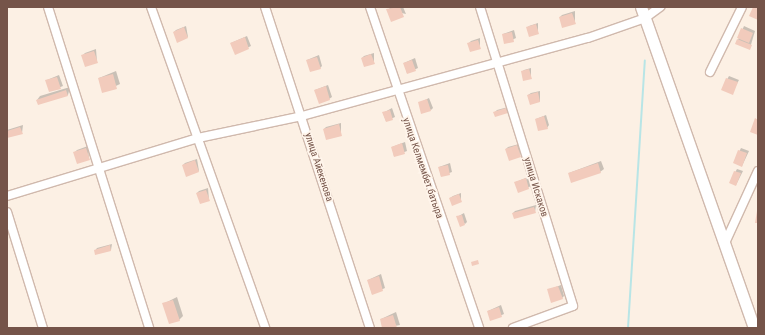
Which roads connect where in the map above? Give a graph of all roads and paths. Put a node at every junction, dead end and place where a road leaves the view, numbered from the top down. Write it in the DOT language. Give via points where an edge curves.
graph roads {
  1 [pos="48,7"];
  2 [pos="151,7"];
  3 [pos="265,7"];
  4 [pos="370,7"];
  5 [pos="480,7"];
  6 [pos="660,7"];
  7 [pos="742,7"];
  8 [pos="643,12"];
  9 [pos="497,62"];
  10 [pos="710,72"];
  11 [pos="396,89"];
  12 [pos="302,116"];
  13 [pos="198,138"];
  14 [pos="98,168"];
  15 [pos="758,171"];
  16 [pos="7,196"];
  17 [pos="7,212"];
  18 [pos="725,243"];
  19 [pos="44,328"];
  20 [pos="149,328"];
  21 [pos="265,328"];
  22 [pos="370,328"];
  23 [pos="478,328"];
  24 [pos="513,328"];
  25 [pos="754,328"];
  1 -- 14 [label="street"];
  2 -- 13 [label="street"];
  3 -- 12 [label="street, улица Айекенова"];
  4 -- 11 [label="street, улица Келмембет батыра"];
  5 -- 9 [label="street, улица Искаков"];
  6 -- 8 [label="street"];
  7 -- 10 [label="street"];
  8 -- 9 [label="street" via="588,38"];
  8 -- 18 [label="main road"];
  9 -- 11 [label="street"];
  9 -- 24 [label="street, улица Искаков" via="573,306"];
  11 -- 12 [label="street"];
  11 -- 23 [label="street, улица Келмембет батыра"];
  12 -- 13 [label="street"];
  12 -- 22 [label="street, улица Айекенова"];
  13 -- 14 [label="street"];
  13 -- 21 [label="street"];
  14 -- 16 [label="street"];
  14 -- 20 [label="street"];
  15 -- 18 [label="street"];
  17 -- 19 [label="street"];
  18 -- 25 [label="main road"];
}
